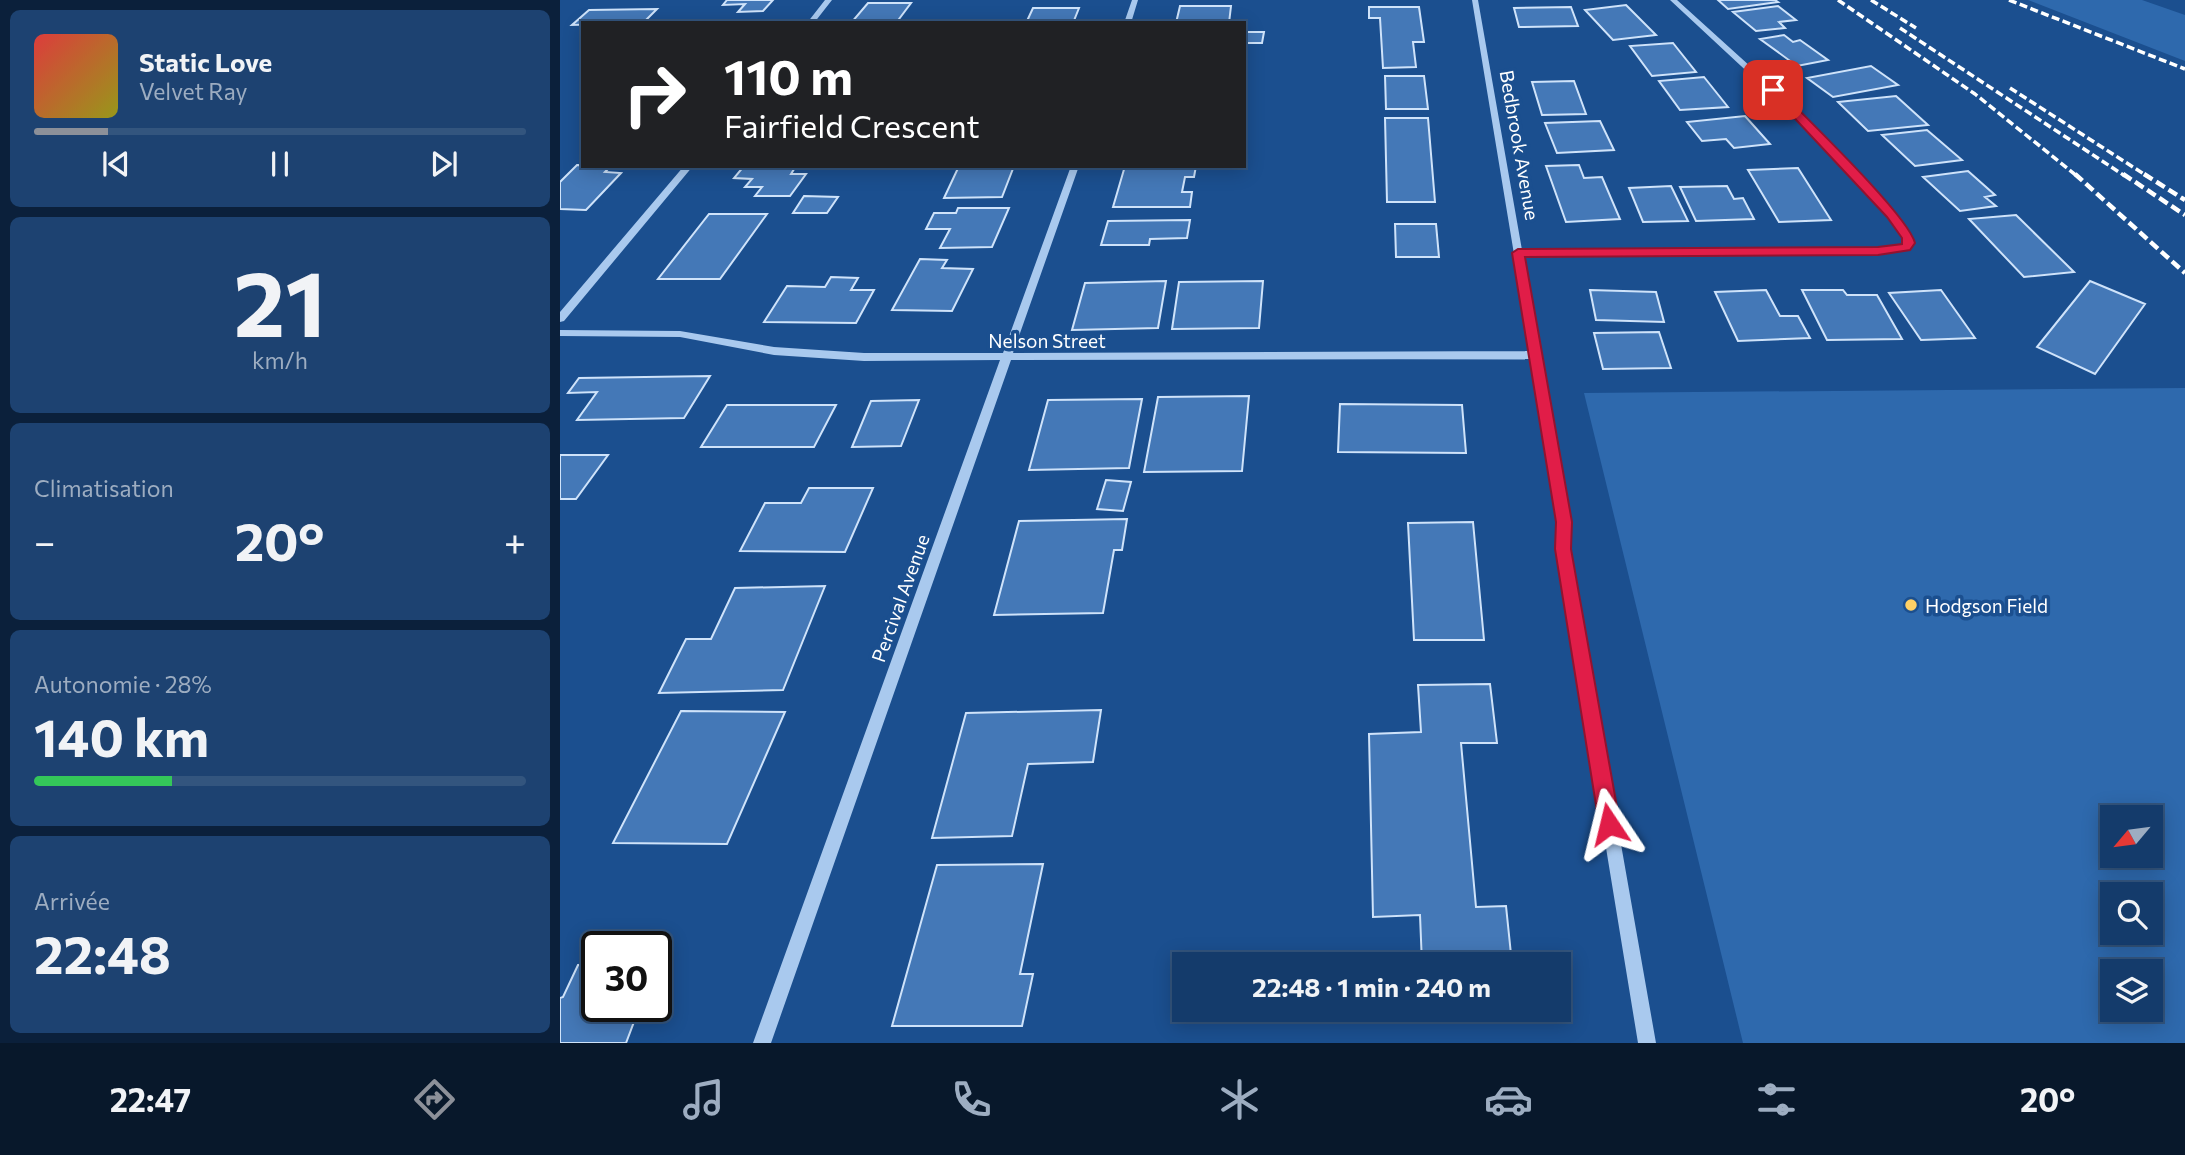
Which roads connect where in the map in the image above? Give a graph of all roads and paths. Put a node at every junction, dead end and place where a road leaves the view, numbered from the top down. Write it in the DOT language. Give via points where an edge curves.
graph roads {
  1 [pos="829,0"];
  2 [pos="1135,0"];
  3 [pos="1475,0"];
  4 [pos="1673,0"];
  5 [pos="812,21"];
  6 [pos="1128,21"];
  7 [pos="687,168"];
  8 [pos="1074,168"];
  9 [pos="1518,253"];
  10 [pos="560,319"];
  11 [pos="560,333"];
  12 [pos="1536,355"];
  13 [pos="1006,358"];
  14 [pos="762,1043"];
  15 [pos="1647,1043"];
  1 -- 5 [label="street"];
  2 -- 6 [label="street"];
  3 -- 9 [label="street, Bedbrook Avenue"];
  4 -- 9 [label="street" via="1801,117 1891,214 1909,243 1900,249 1878,251"];
  7 -- 10 [label="street"];
  8 -- 13 [label="street, Percival Avenue"];
  9 -- 12 [label="street, Bedbrook Avenue"];
  11 -- 13 [label="street, Nelson Street" via="680,334 830,356"];
  12 -- 13 [label="street, Nelson Street"];
  12 -- 15 [label="street, Bedbrook Avenue" via="1564,522 1563,549"];
  13 -- 14 [label="street, Percival Avenue"];
}
